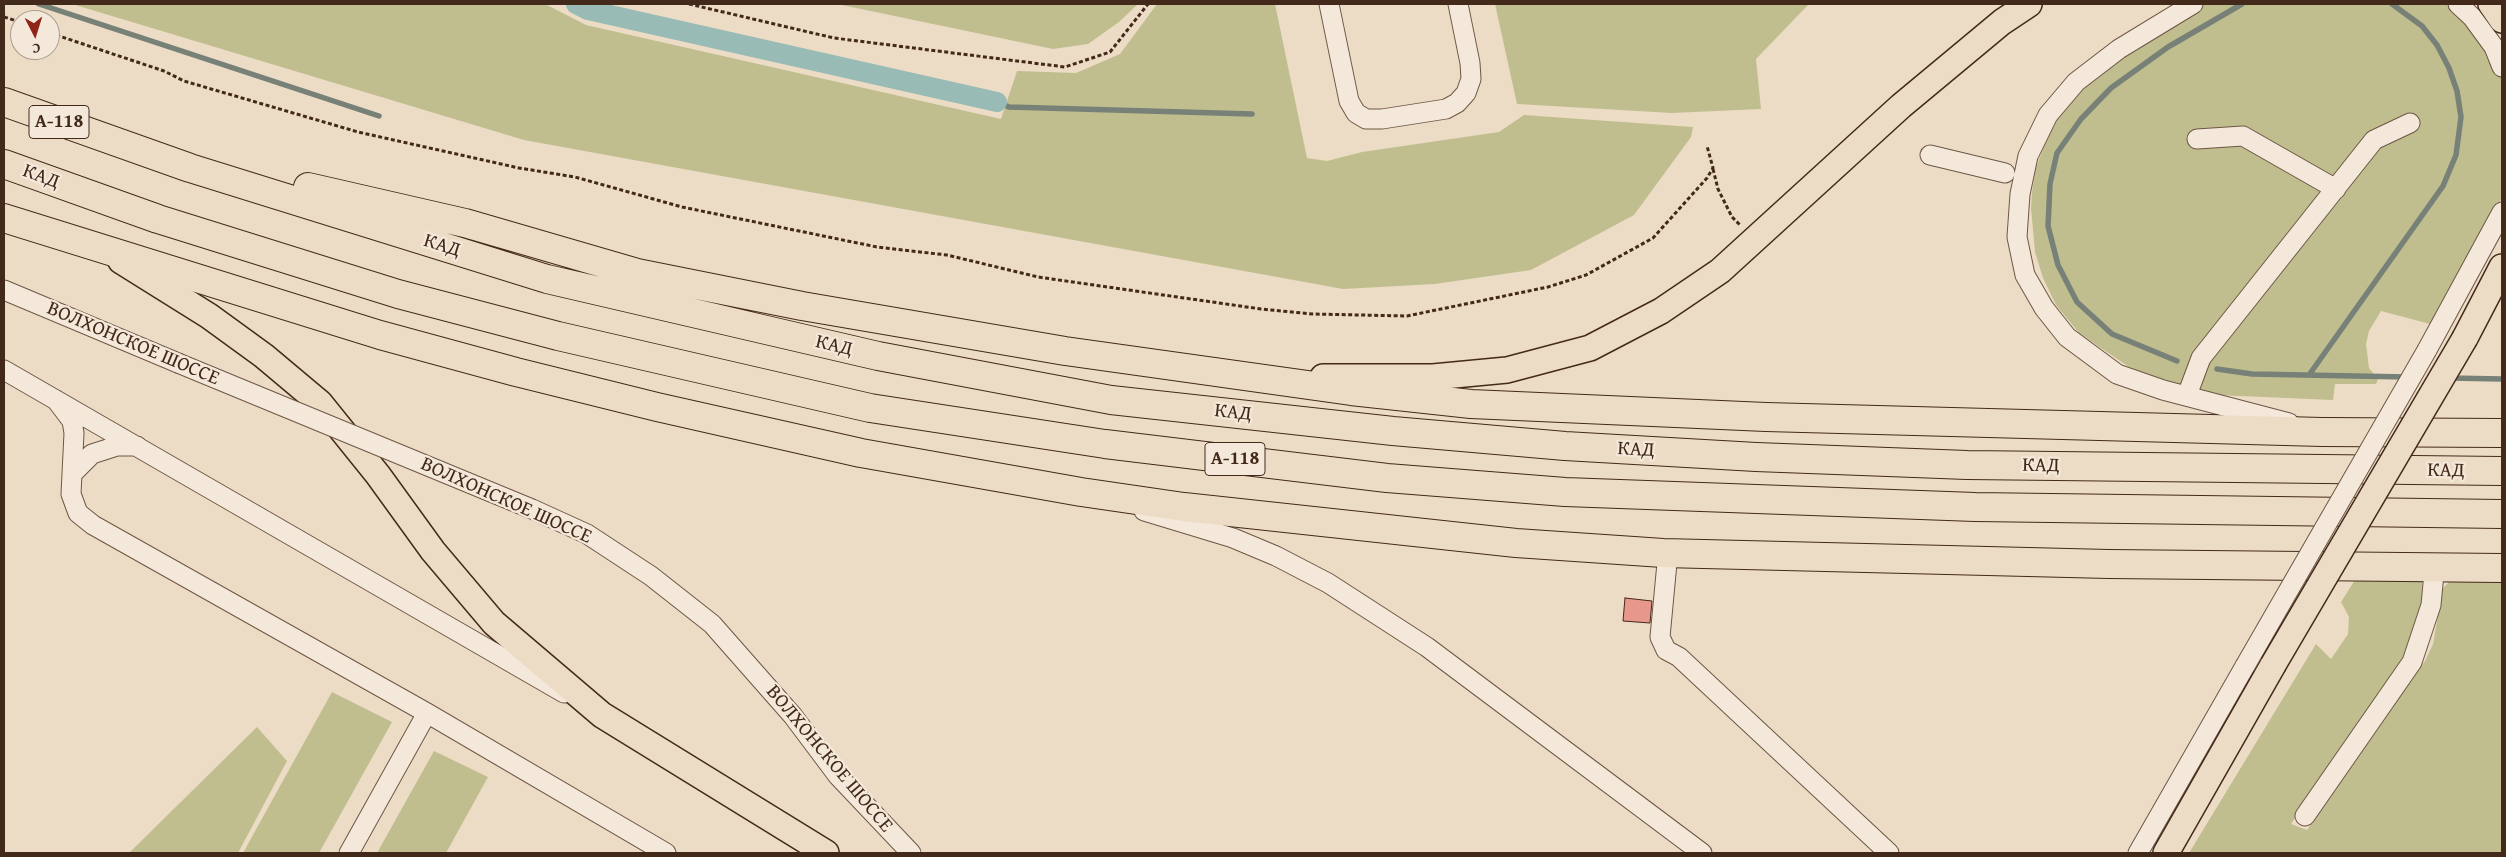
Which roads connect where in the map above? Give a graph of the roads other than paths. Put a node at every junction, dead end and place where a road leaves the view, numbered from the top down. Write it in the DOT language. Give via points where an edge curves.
graph roads {
  1 [pos="1329,4"];
  2 [pos="1458,4"];
  3 [pos="2029,4"];
  4 [pos="2193,4"];
  5 [pos="2458,4"];
  6 [pos="2491,4"];
  7 [pos="2502,20"];
  8 [pos="2502,67"];
  9 [pos="4,102"];
  10 [pos="2410,123"];
  11 [pos="2197,139"];
  12 [pos="114,141"];
  13 [pos="1930,155"];
  14 [pos="4,164"];
  15 [pos="2005,173"];
  16 [pos="2336,190"];
  17 [pos="2502,212"];
  18 [pos="4,218"];
  19 [pos="99,248"];
  20 [pos="2502,267"];
  21 [pos="4,290"];
  22 [pos="4,370"];
  23 [pos="1238,376"];
  24 [pos="2189,390"];
  25 [pos="56,400"];
  26 [pos="2322,432"];
  27 [pos="2502,433"];
  28 [pos="137,446"];
  29 [pos="2502,472"];
  30 [pos="72,474"];
  31 [pos="1081,492"];
  32 [pos="2502,514"];
  33 [pos="1667,563"];
  34 [pos="2502,568"];
  35 [pos="2434,573"];
  36 [pos="428,713"];
  37 [pos="602,715"];
  38 [pos="2305,816"];
  39 [pos="349,853"];
  40 [pos="666,853"];
  41 [pos="826,853"];
  42 [pos="910,853"];
  43 [pos="1702,853"];
  44 [pos="1889,853"];
  45 [pos="2138,853"];
  46 [pos="2166,853"];
  1 -- 2 [label="street" via="1349,101 1356,113 1366,119 1382,119 1446,109 1466,93 1471,79 1470,63"];
  3 -- 23 [label="main road" via="2002,22 1901,106 1720,271 1661,311 1590,348 1507,370 1433,377"];
  4 -- 26 [label="street" via="2119,50 2076,82 2048,115 2028,156 2020,194 2017,238 2025,275 2067,338 2117,374 2163,390"];
  5 -- 8 [label="street" via="2494,47"];
  6 -- 7 [label="main road"];
  9 -- 12 [label="highway, КАД / А-118"];
  10 -- 16 [label="street" via="2374,140"];
  11 -- 16 [label="street" via="2243,136"];
  12 -- 23 [label="highway" via="465,224 637,273 945,332"];
  12 -- 29 [label="highway, КАД / А-118" via="190,168 547,279 878,356 1111,400 1393,431 1565,446 1756,457 1967,465"];
  13 -- 15 [label="street"];
  14 -- 32 [label="highway, КАД / А-118" via="177,225 398,294 558,336 870,408 1105,444 1387,478 1565,492 1976,508"];
  16 -- 24 [label="street" via="2201,358"];
  17 -- 45 [label="street, bridge" via="2427,350"];
  18 -- 19 [label="highway"];
  19 -- 31 [label="highway" via="380,335 535,377 861,453"];
  19 -- 37 [label="main road" via="209,316 320,403 433,551 494,623"];
  20 -- 46 [label="main road, bridge" via="2465,338"];
  21 -- 42 [label="street, ВОЛХОНСКОЕ ШОССЕ, bridge" via="587,534 651,576 712,624 793,716 838,776"];
  22 -- 25 [label="street"];
  23 -- 26 [label="highway" via="1471,404 1934,422"];
  25 -- 28 [label="street"];
  25 -- 30 [label="street" via="72,420"];
  26 -- 27 [label="highway"];
  28 -- 30 [label="street" via="117,446 92,454"];
  28 -- 37 [label="street"];
  30 -- 36 [label="street" via="71,494 78,513 93,525"];
  31 -- 34 [label="highway" via="1184,507 1516,543 1663,553 2110,564"];
  31 -- 43 [label="street" via="1233,538 1328,583 1427,647"];
  33 -- 44 [label="street" via="1660,637 1666,650 1679,657"];
  35 -- 38 [label="street" via="2431,605 2412,662"];
  36 -- 39 [label="street"];
  36 -- 40 [label="street"];
  37 -- 41 [label="main road"];
}
